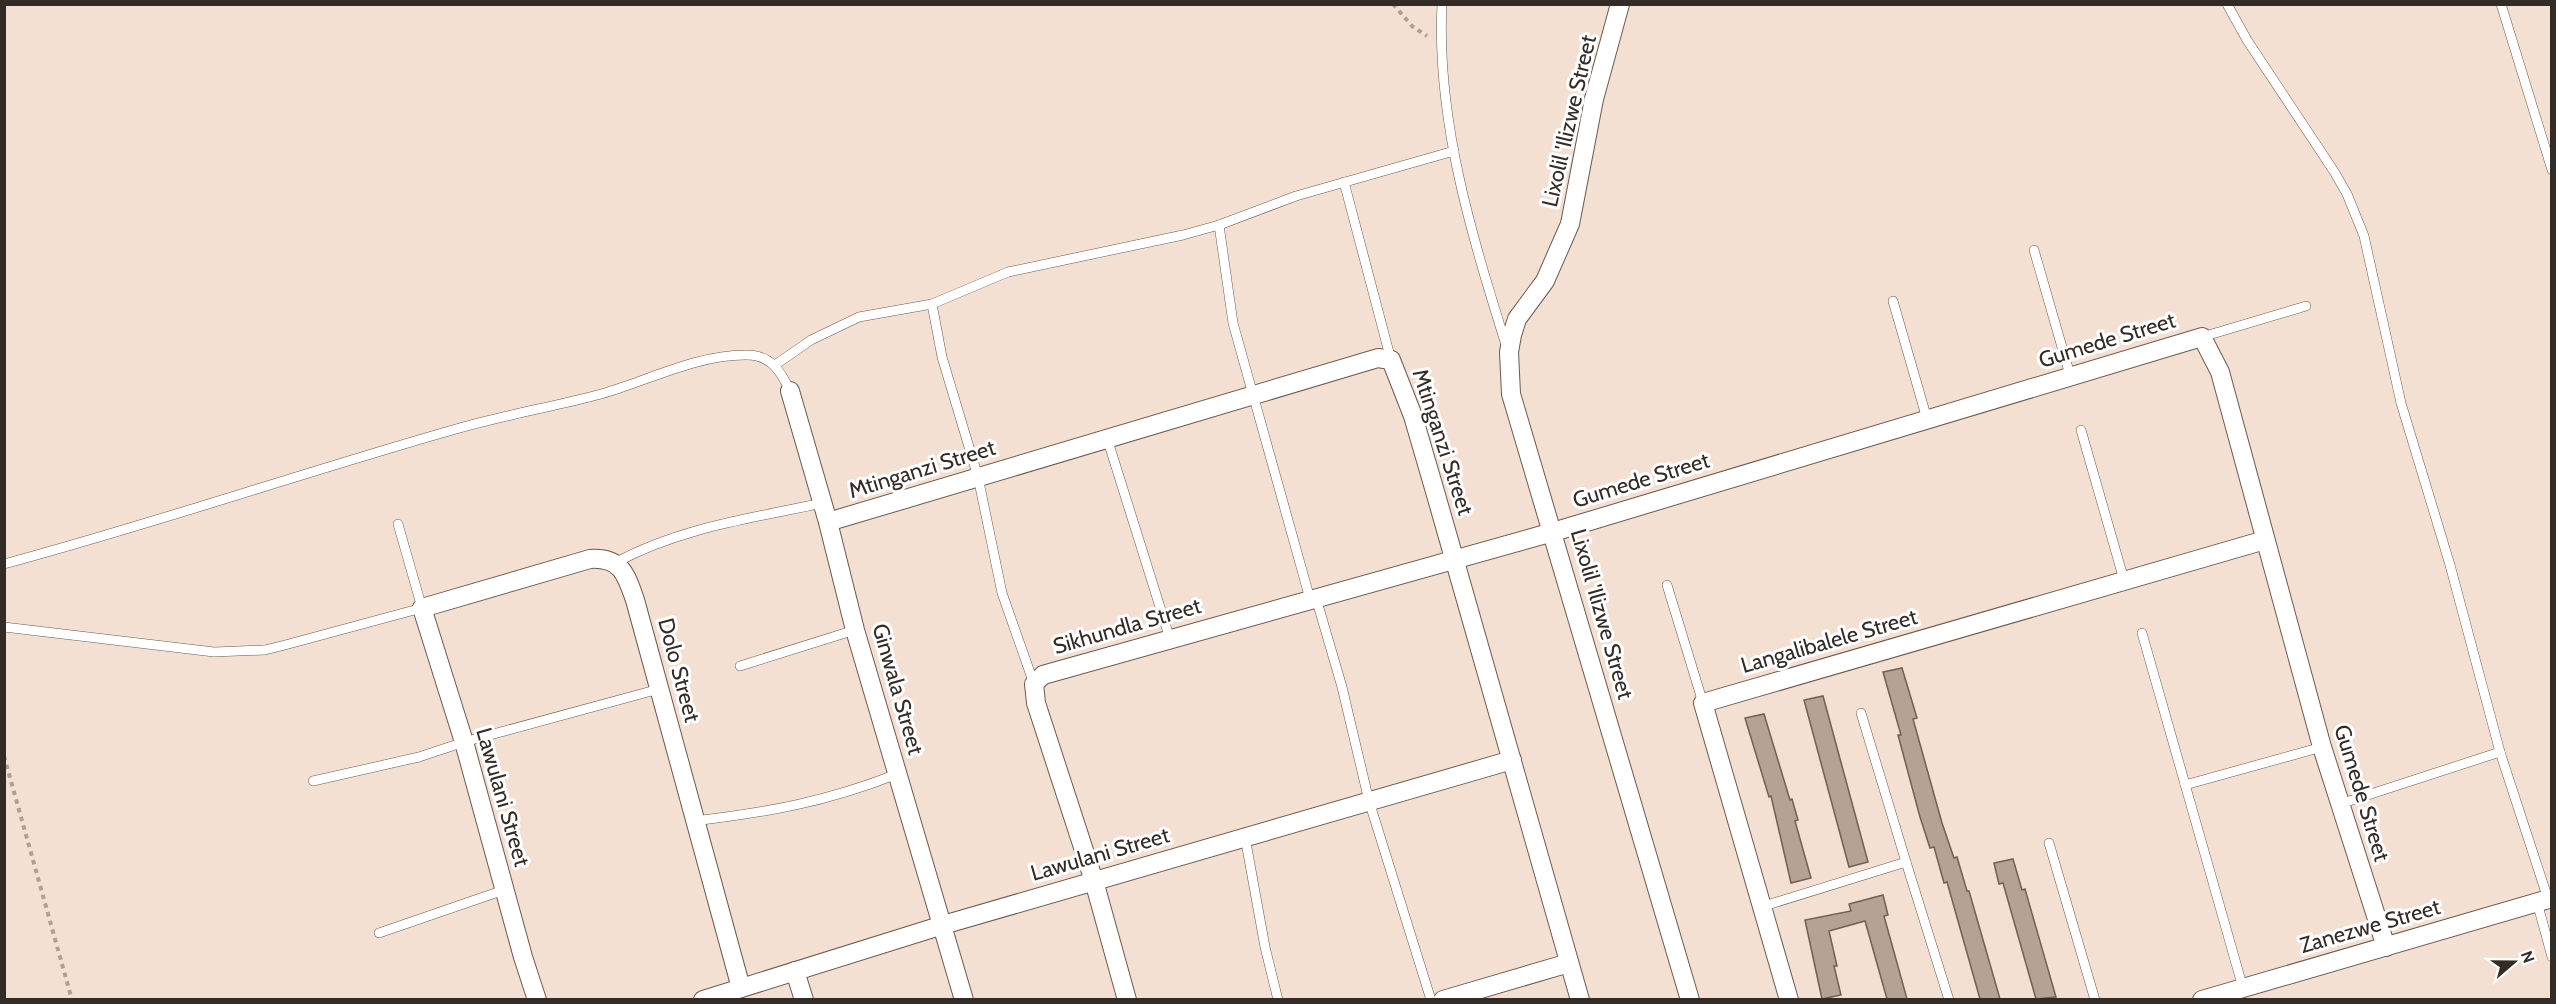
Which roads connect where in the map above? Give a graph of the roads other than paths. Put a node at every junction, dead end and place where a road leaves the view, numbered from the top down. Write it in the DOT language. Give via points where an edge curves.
graph roads {
  1 [pos="1442,4"];
  2 [pos="1620,4"];
  3 [pos="2227,4"];
  4 [pos="2501,4"];
  5 [pos="1454,151"];
  6 [pos="2552,170"];
  7 [pos="1344,182"];
  8 [pos="1219,225"];
  9 [pos="2034,250"];
  10 [pos="1893,301"];
  11 [pos="932,304"];
  12 [pos="2306,306"];
  13 [pos="2202,337"];
  14 [pos="1509,352"];
  15 [pos="1391,360"];
  16 [pos="775,365"];
  17 [pos="2070,375"];
  18 [pos="790,391"];
  19 [pos="1252,395"];
  20 [pos="1927,419"];
  21 [pos="2081,430"];
  22 [pos="1107,438"];
  23 [pos="978,477"];
  24 [pos="823,503"];
  25 [pos="828,522"];
  26 [pos="398,524"];
  27 [pos="1553,532"];
  28 [pos="2265,540"];
  29 [pos="1455,558"];
  30 [pos="615,563"];
  31 [pos="4,564"];
  32 [pos="2124,580"];
  33 [pos="1667,585"];
  34 [pos="1313,598"];
  35 [pos="422,608"];
  36 [pos="4,627"];
  37 [pos="855,630"];
  38 [pos="2142,633"];
  39 [pos="1170,639"];
  40 [pos="740,666"];
  41 [pos="1034,684"];
  42 [pos="658,689"];
  43 [pos="1704,703"];
  44 [pos="1861,712"];
  45 [pos="464,742"];
  46 [pos="2322,747"];
  47 [pos="2500,752"];
  48 [pos="1512,760"];
  49 [pos="897,774"];
  50 [pos="313,781"];
  51 [pos="2185,785"];
  52 [pos="1369,801"];
  53 [pos="2340,804"];
  54 [pos="694,821"];
  55 [pos="1245,837"];
  56 [pos="2049,843"];
  57 [pos="1906,862"];
  58 [pos="1094,881"];
  59 [pos="504,890"];
  60 [pos="2545,900"];
  61 [pos="1764,906"];
  62 [pos="943,925"];
  63 [pos="379,933"];
  64 [pos="2386,946"];
  65 [pos="2552,957"];
  66 [pos="1569,963"];
  67 [pos="795,971"];
  68 [pos="741,988"];
  69 [pos="2244,988"];
  70 [pos="537,999"];
  71 [pos="703,999"];
  72 [pos="804,999"];
  73 [pos="964,999"];
  74 [pos="1127,999"];
  75 [pos="1278,999"];
  76 [pos="1431,999"];
  77 [pos="1443,999"];
  78 [pos="1580,999"];
  79 [pos="1690,999"];
  80 [pos="1789,999"];
  81 [pos="1949,999"];
  82 [pos="2095,999"];
  83 [pos="2202,999"];
  1 -- 5 [label="lane" via="1440,45"];
  2 -- 14 [label="street, Lixolil 'Ilizwe Street" via="1594,99 1570,224 1545,281 1517,319"];
  3 -- 47 [label="lane" via="2335,173 2360,225 2401,403"];
  4 -- 6 [label="lane"];
  5 -- 7 [label="lane"];
  5 -- 14 [label="lane" via="1473,240"];
  7 -- 8 [label="lane"];
  7 -- 15 [label="lane"];
  8 -- 11 [label="lane" via="1008,272"];
  8 -- 19 [label="lane" via="1229,306"];
  9 -- 17 [label="lane"];
  10 -- 20 [label="lane"];
  11 -- 16 [label="lane" via="879,312 842,324"];
  11 -- 23 [label="lane" via="942,357"];
  12 -- 13 [label="lane"];
  13 -- 17 [label="street, Gumede Street"];
  13 -- 28 [label="street, Gumede Street" via="2220,372"];
  14 -- 27 [label="street, Lixolil 'Ilizwe Street" via="1511,394"];
  15 -- 19 [label="street, Mtinganzi Street" via="1378,358"];
  15 -- 29 [label="street, Mtinganzi Street" via="1413,416"];
  16 -- 18 [label="lane"];
  16 -- 31 [label="lane" via="744,355 708,360 602,394 458,428"];
  17 -- 20 [label="street, Gumede Street"];
  18 -- 24 [label="street, Ginwala Street"];
  19 -- 22 [label="street, Mtinganzi Street"];
  19 -- 34 [label="lane"];
  20 -- 27 [label="street, Gumede Street"];
  21 -- 32 [label="lane"];
  22 -- 23 [label="street, Mtinganzi Street"];
  22 -- 39 [label="lane"];
  23 -- 25 [label="street, Mtinganzi Street"];
  23 -- 41 [label="lane" via="1002,592"];
  24 -- 25 [label="street, Ginwala Street"];
  24 -- 30 [label="lane" via="678,535"];
  25 -- 37 [label="street, Ginwala Street"];
  26 -- 35 [label="lane"];
  27 -- 29 [label="street, Sikhundla Street"];
  27 -- 79 [label="street, Lixolil 'Ilizwe Street"];
  28 -- 32 [label="street, Langalibalele Street"];
  28 -- 46 [label="street, Gumede Street"];
  29 -- 34 [label="street, Sikhundla Street"];
  29 -- 48 [label="street, Mtinganzi Street"];
  30 -- 35 [label="street" via="590,559"];
  30 -- 42 [label="street, Dolo Street" via="625,575 635,600"];
  32 -- 43 [label="street, Langalibalele Street"];
  33 -- 43 [label="lane"];
  34 -- 39 [label="street, Sikhundla Street"];
  34 -- 52 [label="lane" via="1342,687"];
  35 -- 36 [label="lane" via="265,650 239,652 191,650"];
  35 -- 45 [label="street, Lawulani Street"];
  37 -- 40 [label="lane"];
  37 -- 49 [label="street, Ginwala Street"];
  38 -- 51 [label="lane"];
  39 -- 41 [label="street, Sikhundla Street" via="1043,675"];
  41 -- 58 [label="street" via="1036,703"];
  42 -- 45 [label="lane"];
  42 -- 54 [label="street, Dolo Street"];
  43 -- 61 [label="street"];
  44 -- 57 [label="lane"];
  45 -- 50 [label="lane" via="419,757"];
  45 -- 59 [label="street, Lawulani Street"];
  46 -- 51 [label="lane"];
  46 -- 53 [label="street, Gumede Street"];
  47 -- 53 [label="lane"];
  47 -- 60 [label="lane"];
  48 -- 52 [label="street, Lawulani Street"];
  48 -- 66 [label="street, Mtinganzi Street"];
  49 -- 54 [label="lane" via="799,806"];
  49 -- 62 [label="street, Ginwala Street"];
  51 -- 69 [label="lane"];
  52 -- 55 [label="street, Lawulani Street"];
  52 -- 76 [label="lane"];
  53 -- 64 [label="street, Gumede Street"];
  54 -- 68 [label="street, Dolo Street"];
  55 -- 58 [label="street, Lawulani Street"];
  55 -- 75 [label="lane"];
  56 -- 82 [label="lane"];
  57 -- 61 [label="lane"];
  57 -- 81 [label="lane"];
  58 -- 62 [label="street, Lawulani Street"];
  58 -- 74 [label="street"];
  59 -- 63 [label="lane"];
  59 -- 70 [label="street, Lawulani Street"];
  60 -- 64 [label="street, Zanezwe Street"];
  60 -- 65 [label="lane"];
  61 -- 80 [label="street"];
  62 -- 67 [label="street, Lawulani Street"];
  62 -- 73 [label="street, Ginwala Street"];
  64 -- 69 [label="street, Zanezwe Street"];
  66 -- 77 [label="street"];
  66 -- 78 [label="street, Mtinganzi Street"];
  67 -- 68 [label="street, Lawulani Street"];
  67 -- 72 [label="street"];
  68 -- 71 [label="street, Lawulani Street"];
  69 -- 83 [label="street, Zanezwe Street"];
}
